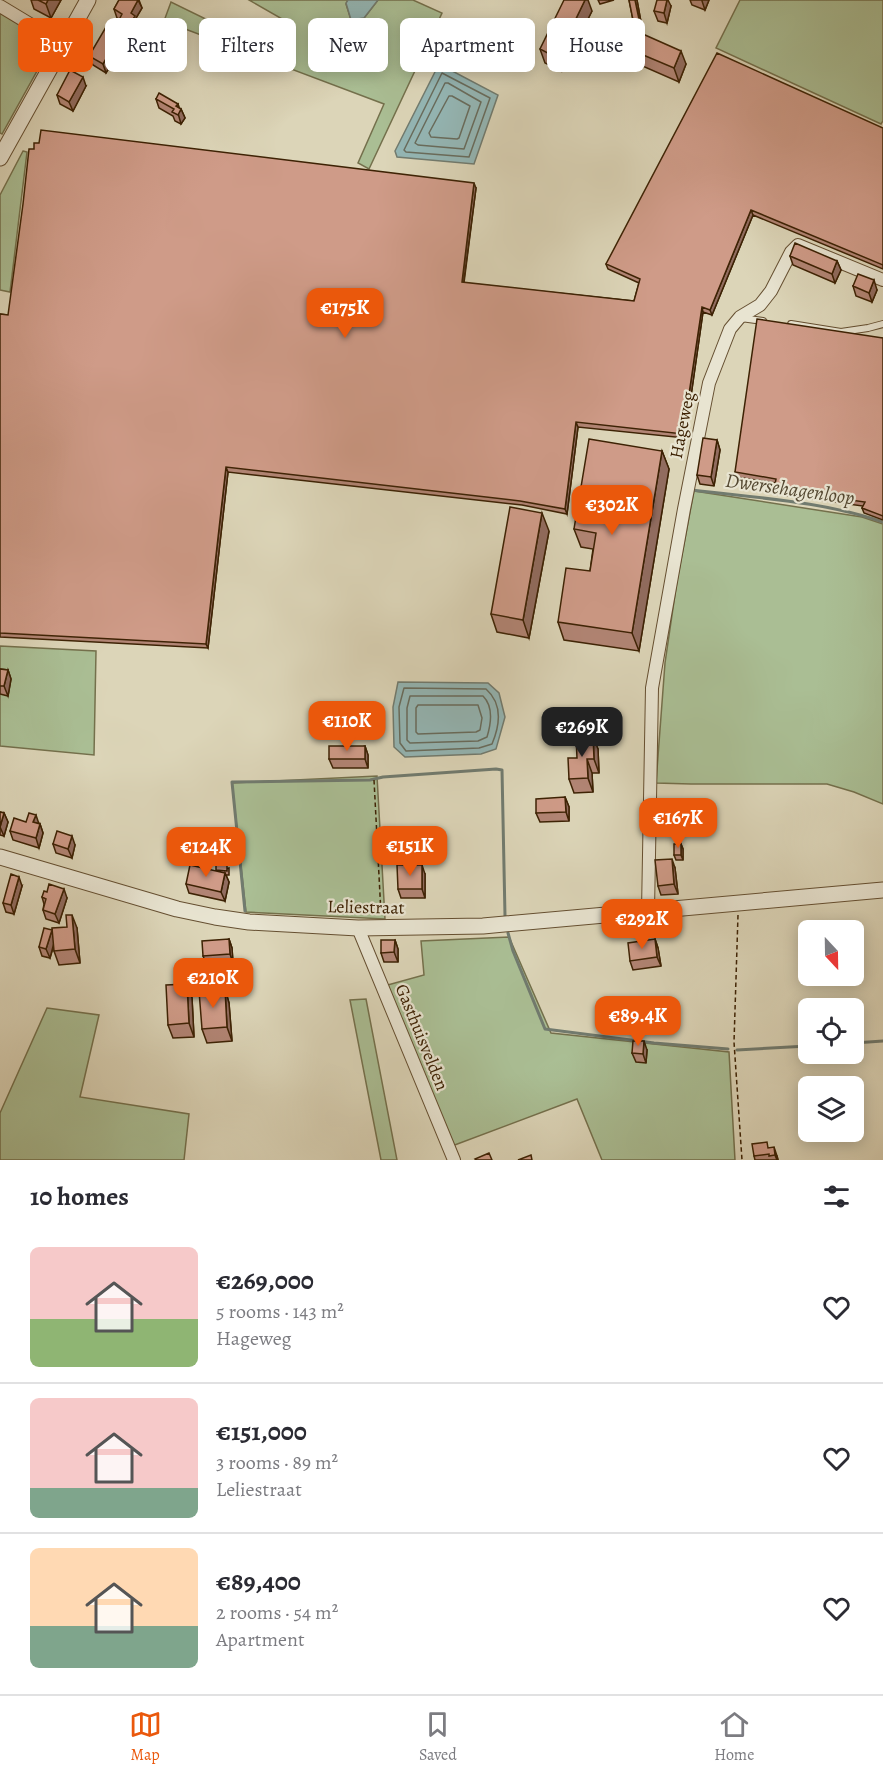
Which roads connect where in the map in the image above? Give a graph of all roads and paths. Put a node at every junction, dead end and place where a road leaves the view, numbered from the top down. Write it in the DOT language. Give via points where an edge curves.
graph roads {
  1 [pos="88,0"];
  2 [pos="0,6"];
  3 [pos="20,18"];
  4 [pos="78,18"];
  5 [pos="48,72"];
  6 [pos="0,158"];
  7 [pos="883,280"];
  8 [pos="740,318"];
  9 [pos="776,323"];
  10 [pos="787,324"];
  11 [pos="883,324"];
  12 [pos="374,780"];
  13 [pos="0,857"];
  14 [pos="883,890"];
  15 [pos="738,903"];
  16 [pos="648,911"];
  17 [pos="358,928"];
  18 [pos="382,928"];
  19 [pos="453,1160"];
  20 [pos="742,1160"];
  1 -- 4 [label="street"];
  2 -- 3 [label="street"];
  5 -- 6 [label="street"];
  7 -- 8 [label="street, Hageweg" via="798,245 790,252 760,305"];
  8 -- 9 [label="lane"];
  8 -- 16 [label="street, Hageweg" via="725,339 709,383 652,688"];
  10 -- 11 [label="lane" via="841,332"];
  12 -- 18 [label="path"];
  13 -- 17 [label="street, Leliestraat" via="205,915 249,922"];
  14 -- 15 [label="street, Leliestraat"];
  15 -- 16 [label="street, Leliestraat"];
  15 -- 20 [label="path" via="735,1042"];
  16 -- 18 [label="street, Leliestraat" via="483,926"];
  17 -- 18 [label="street, Leliestraat"];
  17 -- 19 [label="street, Gasthuisvelden"];
}
